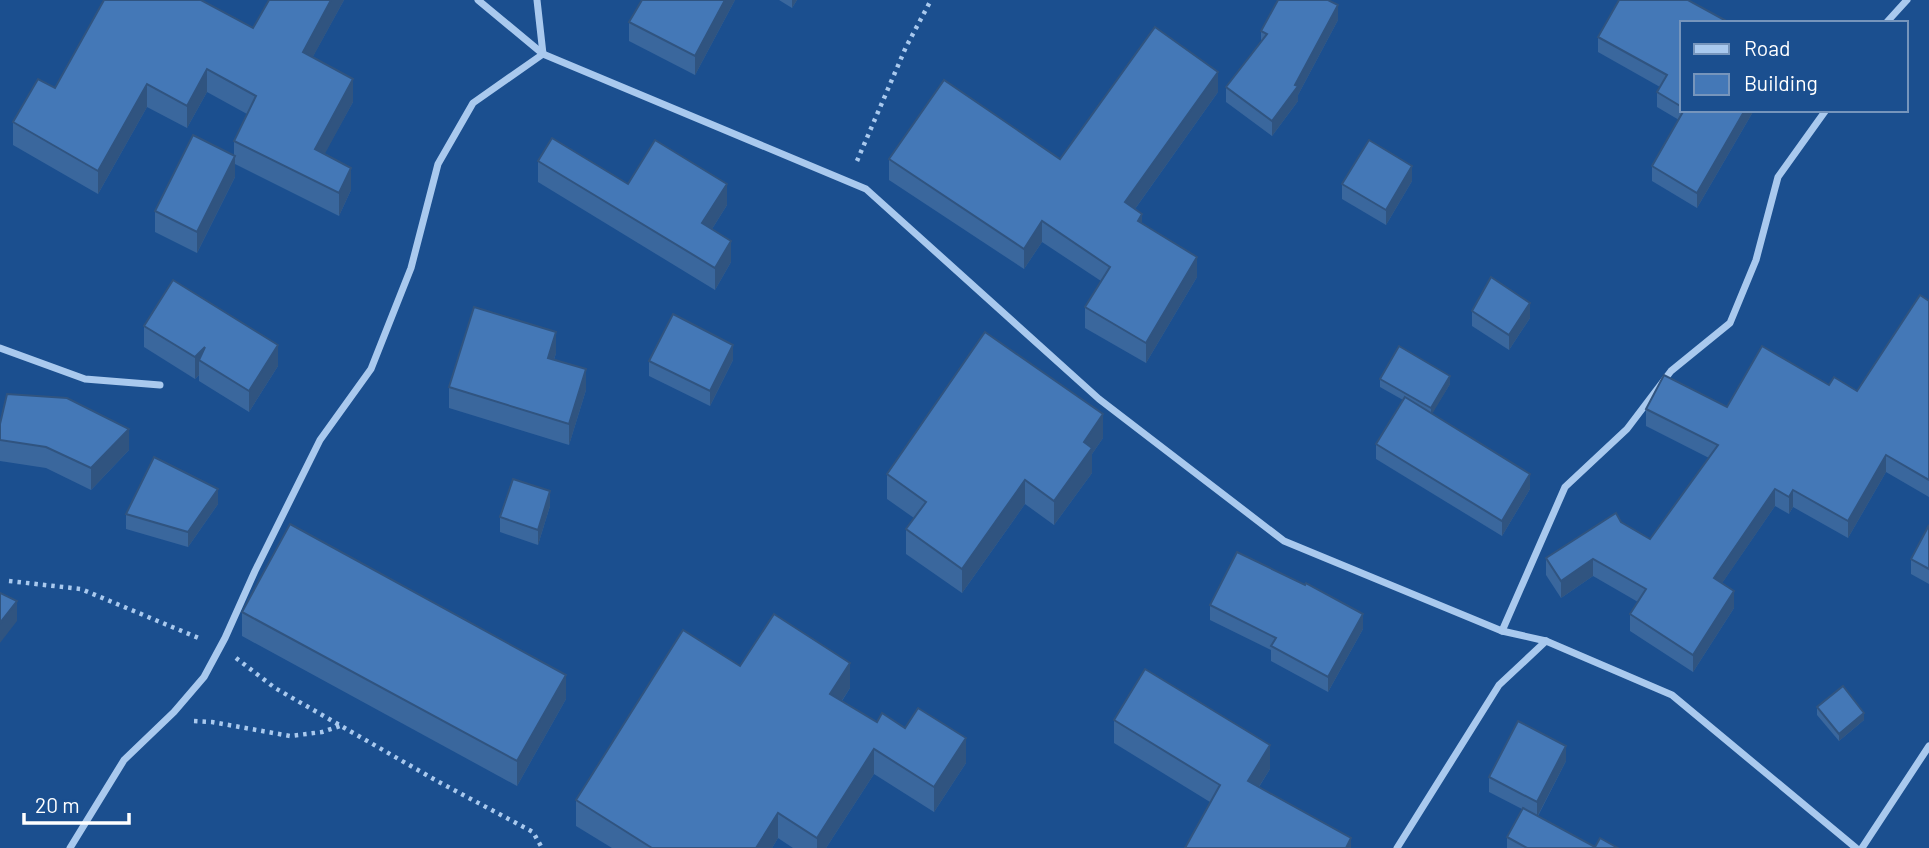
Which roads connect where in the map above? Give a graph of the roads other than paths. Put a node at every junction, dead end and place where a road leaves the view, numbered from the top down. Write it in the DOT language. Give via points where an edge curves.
graph roads {
  1 [pos="478,0"];
  2 [pos="537,0"];
  3 [pos="1907,0"];
  4 [pos="1888,21"];
  5 [pos="542,54"];
  6 [pos="1825,112"];
  7 [pos="0,348"];
  8 [pos="160,385"];
  9 [pos="1502,631"];
  10 [pos="1546,641"];
  11 [pos="1929,746"];
  12 [pos="70,848"];
  13 [pos="1398,848"];
  14 [pos="1856,848"];
  15 [pos="1862,848"];
  1 -- 5 [label="street"];
  2 -- 5 [label="street"];
  3 -- 4 [label="street"];
  5 -- 9 [label="street" via="866,189 1099,400 1284,541"];
  5 -- 12 [label="street" via="473,103 438,164 411,268 371,369 320,440 221,647 204,677 124,760"];
  6 -- 9 [label="street" via="1778,177 1756,260 1730,323 1671,371 1627,429 1565,487"];
  7 -- 8 [label="street" via="86,379"];
  9 -- 10 [label="street"];
  10 -- 13 [label="street" via="1499,685"];
  10 -- 14 [label="street" via="1672,695"];
  11 -- 15 [label="street"];
}
